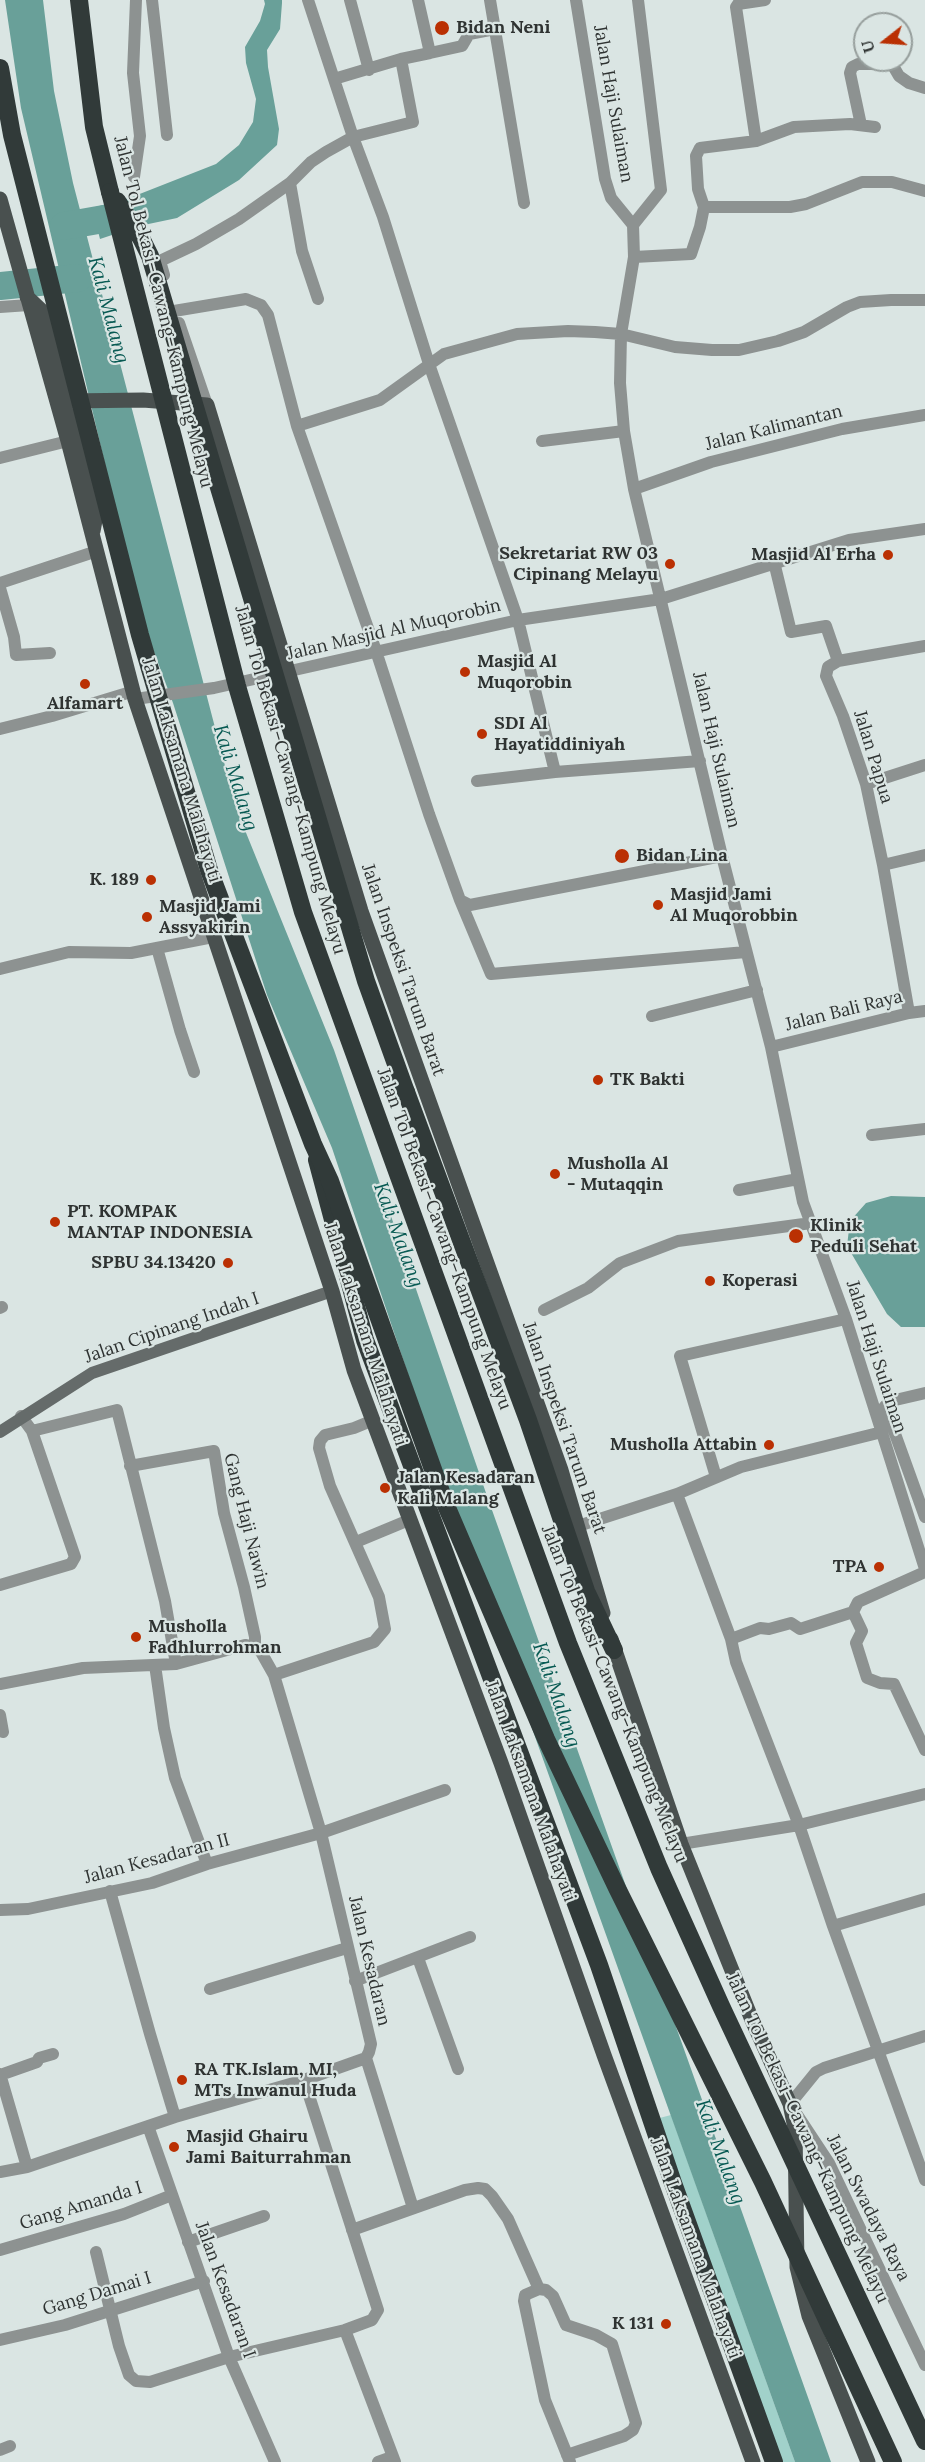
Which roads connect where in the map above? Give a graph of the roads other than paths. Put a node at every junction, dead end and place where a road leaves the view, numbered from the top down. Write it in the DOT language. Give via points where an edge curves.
graph roads {
  1 [pos="79,0"];
  2 [pos="136,0"];
  3 [pos="152,0"];
  4 [pos="308,0"];
  5 [pos="350,0"];
  6 [pos="418,0"];
  7 [pos="490,0"];
  8 [pos="576,0"];
  9 [pos="638,0"];
  10 [pos="765,0"];
  11 [pos="495,29"];
  12 [pos="430,53"];
  13 [pos="401,59"];
  14 [pos="853,66"];
  15 [pos="0,68"];
  16 [pos="369,70"];
  17 [pos="897,72"];
  18 [pos="334,79"];
  19 [pos="925,88"];
  20 [pos="861,125"];
  21 [pos="875,127"];
  22 [pos="167,135"];
  23 [pos="353,137"];
  24 [pos="756,141"];
  25 [pos="134,177"];
  26 [pos="290,183"];
  27 [pos="925,191"];
  28 [pos="110,192"];
  29 [pos="0,199"];
  30 [pos="524,203"];
  31 [pos="704,207"];
  32 [pos="633,225"];
  33 [pos="634,257"];
  34 [pos="27,298"];
  35 [pos="318,299"];
  36 [pos="925,300"];
  37 [pos="0,308"];
  38 [pos="174,311"];
  39 [pos="621,334"];
  40 [pos="429,364"];
  41 [pos="72,401"];
  42 [pos="207,405"];
  43 [pos="925,415"];
  44 [pos="297,426"];
  45 [pos="624,431"];
  46 [pos="68,441"];
  47 [pos="542,441"];
  48 [pos="0,458"];
  49 [pos="634,489"];
  50 [pos="925,529"];
  51 [pos="92,534"];
  52 [pos="97,551"];
  53 [pos="774,562"];
  54 [pos="0,583"];
  55 [pos="0,588"];
  56 [pos="661,599"];
  57 [pos="518,620"];
  58 [pos="925,646"];
  59 [pos="376,651"];
  60 [pos="50,653"];
  61 [pos="838,662"];
  62 [pos="287,673"];
  63 [pos="134,695"];
  64 [pos="0,729"];
  65 [pos="700,761"];
  66 [pos="925,765"];
  67 [pos="555,772"];
  68 [pos="477,781"];
  69 [pos="866,784"];
  70 [pos="925,855"];
  71 [pos="722,856"];
  72 [pos="883,865"];
  73 [pos="460,900"];
  74 [pos="213,937"];
  75 [pos="157,948"];
  76 [pos="746,952"];
  77 [pos="0,969"];
  78 [pos="757,990"];
  79 [pos="925,1011"];
  80 [pos="909,1013"];
  81 [pos="652,1016"];
  82 [pos="771,1047"];
  83 [pos="194,1072"];
  84 [pos="925,1129"];
  85 [pos="872,1135"];
  86 [pos="313,1144"];
  87 [pos="798,1179"];
  88 [pos="739,1190"];
  89 [pos="810,1223"];
  90 [pos="332,1291"];
  91 [pos="544,1310"];
  92 [pos="846,1318"];
  93 [pos="925,1393"];
  94 [pos="21,1416"];
  95 [pos="371,1421"];
  96 [pos="32,1431"];
  97 [pos="0,1432"];
  98 [pos="882,1432"];
  99 [pos="130,1467"];
  100 [pos="716,1477"];
  101 [pos="677,1494"];
  102 [pos="925,1517"];
  103 [pos="409,1520"];
  104 [pos="578,1526"];
  105 [pos="356,1542"];
  106 [pos="925,1570"];
  107 [pos="0,1585"];
  108 [pos="853,1612"];
  109 [pos="731,1639"];
  110 [pos="255,1647"];
  111 [pos="614,1650"];
  112 [pos="176,1664"];
  113 [pos="155,1665"];
  114 [pos="274,1675"];
  115 [pos="0,1684"];
  116 [pos="0,1715"];
  117 [pos="3,1732"];
  118 [pos="925,1750"];
  119 [pos="445,1790"];
  120 [pos="925,1794"];
  121 [pos="799,1825"];
  122 [pos="321,1833"];
  123 [pos="681,1844"];
  124 [pos="207,1864"];
  125 [pos="110,1892"];
  126 [pos="925,1899"];
  127 [pos="0,1910"];
  128 [pos="833,1926"];
  129 [pos="471,1937"];
  130 [pos="347,1948"];
  131 [pos="418,1958"];
  132 [pos="355,1981"];
  133 [pos="210,1989"];
  134 [pos="925,2036"];
  135 [pos="878,2049"];
  136 [pos="53,2054"];
  137 [pos="366,2058"];
  138 [pos="458,2069"];
  139 [pos="0,2074"];
  140 [pos="304,2080"];
  141 [pos="790,2104"];
  142 [pos="175,2117"];
  143 [pos="148,2126"];
  144 [pos="27,2167"];
  145 [pos="0,2172"];
  146 [pos="925,2180"];
  147 [pos="172,2195"];
  148 [pos="413,2208"];
  149 [pos="264,2216"];
  150 [pos="352,2230"];
  151 [pos="188,2242"];
  152 [pos="0,2250"];
  153 [pos="96,2252"];
  154 [pos="204,2281"];
  155 [pos="539,2289"];
  156 [pos="110,2311"];
  157 [pos="345,2330"];
  158 [pos="0,2340"];
  159 [pos="229,2357"];
  160 [pos="925,2365"];
  161 [pos="925,2441"];
  162 [pos="394,2459"];
  163 [pos="569,2459"];
  164 [pos="274,2462"];
  165 [pos="378,2462"];
  166 [pos="753,2462"];
  167 [pos="774,2462"];
  168 [pos="868,2462"];
  169 [pos="893,2462"];
  1 -- 28 [label="highway, Jalan Tol Bekasi–Cawang–Kampung Melayu" via="94,127"];
  2 -- 25 [label="street" via="134,73 140,136"];
  3 -- 22 [label="street"];
  4 -- 18 [label="street"];
  5 -- 16 [label="street"];
  6 -- 12 [label="street"];
  7 -- 11 [label="street"];
  8 -- 32 [label="street, Jalan Haji Sulaiman" via="605,179 611,198"];
  9 -- 32 [label="street" via="661,190"];
  10 -- 24 [label="street" via="736,7"];
  11 -- 12 [label="street" via="469,34 462,46"];
  11 -- 30 [label="street"];
  12 -- 13 [label="street"];
  13 -- 16 [label="street"];
  13 -- 23 [label="street" via="413,122"];
  14 -- 20 [label="street" via="850,73"];
  15 -- 86 [label="highway, bridge" via="12,135 140,635 209,870"];
  16 -- 18 [label="street"];
  17 -- 19 [label="street" via="904,80"];
  18 -- 23 [label="street"];
  20 -- 21 [label="street"];
  20 -- 24 [label="street" via="794,127"];
  23 -- 26 [label="street" via="311,162"];
  23 -- 40 [label="street" via="383,217"];
  24 -- 31 [label="street" via="698,150 698,189"];
  26 -- 35 [label="street" via="302,251"];
  26 -- 38 [label="street" via="239,219 160,261"];
  27 -- 31 [label="street" via="892,182 862,182 790,207"];
  28 -- 111 [label="highway, bridge" via="150,256 366,981 528,1420 586,1591"];
  28 -- 161 [label="highway, Jalan Tol Bekasi–Cawang–Kampung Melayu, bridge" via="237,686 303,912 568,1643 659,1868"];
  29 -- 34 [label="main road, Jalan Laksamana Malahayati"];
  31 -- 33 [label="street" via="691,254"];
  32 -- 33 [label="street, Jalan Haji Sulaiman"];
  33 -- 39 [label="street, Jalan Haji Sulaiman"];
  34 -- 37 [label="street"];
  34 -- 41 [label="main road" via="44,313"];
  34 -- 46 [label="main road, Jalan Laksamana Malahayati"];
  36 -- 39 [label="street" via="860,302 804,332 739,350 675,347"];
  38 -- 42 [label="street"];
  38 -- 44 [label="street" via="246,299 261,304 268,315"];
  39 -- 40 [label="street" via="517,334 459,348"];
  39 -- 45 [label="street, Jalan Haji Sulaiman"];
  40 -- 44 [label="street" via="380,400"];
  40 -- 57 [label="street"];
  41 -- 42 [label="main road, bridge" via="143,400"];
  41 -- 51 [label="main road" via="97,510"];
  42 -- 62 [label="main road, Jalan Inspeksi Tarum Barat"];
  43 -- 49 [label="street, Jalan Kalimantan" via="842,429 722,459"];
  44 -- 59 [label="street"];
  45 -- 47 [label="street"];
  45 -- 49 [label="street, Jalan Haji Sulaiman"];
  46 -- 48 [label="street"];
  46 -- 51 [label="main road, Jalan Laksamana Malahayati"];
  49 -- 56 [label="street, Jalan Haji Sulaiman"];
  50 -- 53 [label="street, Jalan Masjid Al Muqorobin" via="849,540"];
  51 -- 52 [label="main road, Jalan Laksamana Malahayati"];
  52 -- 54 [label="street"];
  52 -- 63 [label="main road, Jalan Laksamana Malahayati"];
  53 -- 56 [label="street, Jalan Masjid Al Muqorobin"];
  53 -- 61 [label="street" via="791,632 826,626"];
  55 -- 60 [label="street" via="16,655"];
  56 -- 57 [label="street, Jalan Masjid Al Muqorobin"];
  56 -- 65 [label="street, Jalan Haji Sulaiman"];
  57 -- 59 [label="street, Jalan Masjid Al Muqorobin"];
  57 -- 67 [label="street"];
  58 -- 61 [label="street"];
  59 -- 62 [label="street, Jalan Masjid Al Muqorobin"];
  59 -- 73 [label="street"];
  61 -- 69 [label="street, Jalan Papua" via="828,667 826,676"];
  62 -- 63 [label="street, Jalan Masjid Al Muqorobin" via="165,696"];
  62 -- 104 [label="main road, Jalan Inspeksi Tarum Barat" via="361,911"];
  63 -- 64 [label="street, Jalan Masjid Al Muqorobin"];
  63 -- 74 [label="main road, Jalan Laksamana Malahayati"];
  65 -- 67 [label="street"];
  65 -- 71 [label="street, Jalan Haji Sulaiman"];
  66 -- 69 [label="street"];
  67 -- 68 [label="street"];
  69 -- 72 [label="street, Jalan Papua"];
  70 -- 72 [label="street"];
  71 -- 73 [label="street" via="470,905"];
  71 -- 76 [label="street, Jalan Haji Sulaiman"];
  72 -- 80 [label="street, Jalan Papua"];
  73 -- 76 [label="street" via="491,974"];
  74 -- 75 [label="street"];
  74 -- 90 [label="main road, Jalan Laksamana Malahayati"];
  75 -- 77 [label="street" via="131,953 69,952"];
  75 -- 83 [label="street"];
  76 -- 78 [label="street, Jalan Haji Sulaiman"];
  78 -- 81 [label="street"];
  78 -- 82 [label="street, Jalan Haji Sulaiman"];
  79 -- 80 [label="street, Jalan Bali Raya"];
  80 -- 82 [label="street, Jalan Bali Raya"];
  82 -- 87 [label="street, Jalan Haji Sulaiman"];
  84 -- 85 [label="street"];
  86 -- 167 [label="highway, bridge" via="365,1340 599,1965"];
  86 -- 169 [label="highway, bridge" via="330,1180 445,1503 546,1739 763,2181"];
  87 -- 88 [label="street"];
  87 -- 89 [label="street, Jalan Haji Sulaiman"];
  89 -- 91 [label="street" via="678,1241 620,1263 588,1288"];
  89 -- 92 [label="street, Jalan Haji Sulaiman"];
  90 -- 94 [label="street, Jalan Cipinang Indah I" via="92,1373"];
  90 -- 95 [label="main road, Jalan Laksamana Malahayati"];
  92 -- 98 [label="street, Jalan Haji Sulaiman"];
  92 -- 100 [label="street" via="680,1356"];
  93 -- 102 [label="street" via="885,1406"];
  94 -- 96 [label="street"];
  94 -- 97 [label="street, Jalan Cipinang Indah I"];
  95 -- 103 [label="main road, Jalan Laksamana Malahayati"];
  95 -- 105 [label="street" via="325,1435 319,1448 330,1486"];
  96 -- 99 [label="street" via="117,1410"];
  96 -- 107 [label="street" via="75,1557 74,1561"];
  98 -- 100 [label="street" via="741,1467"];
  98 -- 106 [label="street, Jalan Haji Sulaiman"];
  99 -- 110 [label="street, Gang Haji Nawin" via="214,1451"];
  99 -- 112 [label="street" via="165,1601"];
  100 -- 101 [label="street"];
  101 -- 104 [label="street"];
  101 -- 109 [label="street"];
  103 -- 105 [label="street"];
  103 -- 166 [label="main road, Jalan Laksamana Malahayati" via="501,1763 603,2055"];
  104 -- 111 [label="main road, Jalan Inspeksi Tarum Barat"];
  105 -- 114 [label="street" via="379,1597 385,1629 374,1642"];
  106 -- 108 [label="street" via="858,1602"];
  108 -- 109 [label="street" via="800,1629 791,1623 760,1628"];
  108 -- 118 [label="street" via="862,1631 856,1643 867,1678 894,1684"];
  109 -- 121 [label="street" via="736,1662"];
  110 -- 112 [label="street" via="245,1645"];
  110 -- 114 [label="street, Jalan Kesadaran"];
  111 -- 123 [label="main road, Jalan Inspeksi Tarum Barat"];
  112 -- 113 [label="street"];
  113 -- 115 [label="street" via="83,1668"];
  113 -- 124 [label="street" via="175,1778"];
  114 -- 122 [label="street, Jalan Kesadaran"];
  116 -- 117 [label="street"];
  119 -- 122 [label="street, Jalan Kesadaran II"];
  120 -- 121 [label="street"];
  121 -- 123 [label="street"];
  121 -- 128 [label="street"];
  122 -- 124 [label="street, Jalan Kesadaran II"];
  122 -- 130 [label="street, Jalan Kesadaran"];
  123 -- 141 [label="main road, Jalan Inspeksi Tarum Barat"];
  124 -- 125 [label="street, Jalan Kesadaran II" via="152,1883"];
  125 -- 127 [label="street, Jalan Kesadaran II" via="28,1909"];
  125 -- 142 [label="street"];
  126 -- 128 [label="street"];
  128 -- 135 [label="street"];
  129 -- 131 [label="street"];
  130 -- 132 [label="street, Jalan Kesadaran"];
  130 -- 133 [label="street"];
  131 -- 132 [label="street"];
  131 -- 138 [label="street"];
  132 -- 137 [label="street, Jalan Kesadaran" via="370,2044"];
  134 -- 135 [label="street"];
  135 -- 141 [label="street" via="816,2072"];
  135 -- 146 [label="street"];
  136 -- 139 [label="street"];
  137 -- 140 [label="street"];
  137 -- 148 [label="street, Jalan Kesadaran"];
  139 -- 144 [label="street"];
  140 -- 142 [label="street"];
  140 -- 150 [label="street"];
  141 -- 160 [label="street, Jalan Swadaya Raya" via="829,2163"];
  141 -- 168 [label="main road, Jalan Inspeksi Tarum Barat" via="795,2128 797,2267 809,2316"];
  142 -- 143 [label="street"];
  143 -- 144 [label="street"];
  143 -- 147 [label="street, Jalan Kesadaran I"];
  144 -- 145 [label="street"];
  147 -- 151 [label="street, Jalan Kesadaran I"];
  147 -- 152 [label="street, Gang Amanda I" via="124,2214"];
  148 -- 150 [label="street"];
  148 -- 155 [label="street" via="465,2190 485,2189 508,2220"];
  149 -- 151 [label="street"];
  150 -- 157 [label="street" via="378,2314"];
  151 -- 154 [label="street, Jalan Kesadaran I"];
  153 -- 156 [label="street"];
  154 -- 156 [label="street, Gang Damai I"];
  154 -- 159 [label="street, Jalan Kesadaran I"];
  155 -- 163 [label="street" via="525,2295 524,2301 545,2400"];
  155 -- 163 [label="street" via="553,2296 566,2325 612,2344 636,2423 624,2436"];
  156 -- 158 [label="street, Gang Damai I"];
  156 -- 159 [label="street" via="129,2375 136,2380 150,2382"];
  157 -- 159 [label="street"];
  157 -- 162 [label="street"];
  159 -- 164 [label="street, Jalan Kesadaran I"];
  162 -- 165 [label="street"];
}
